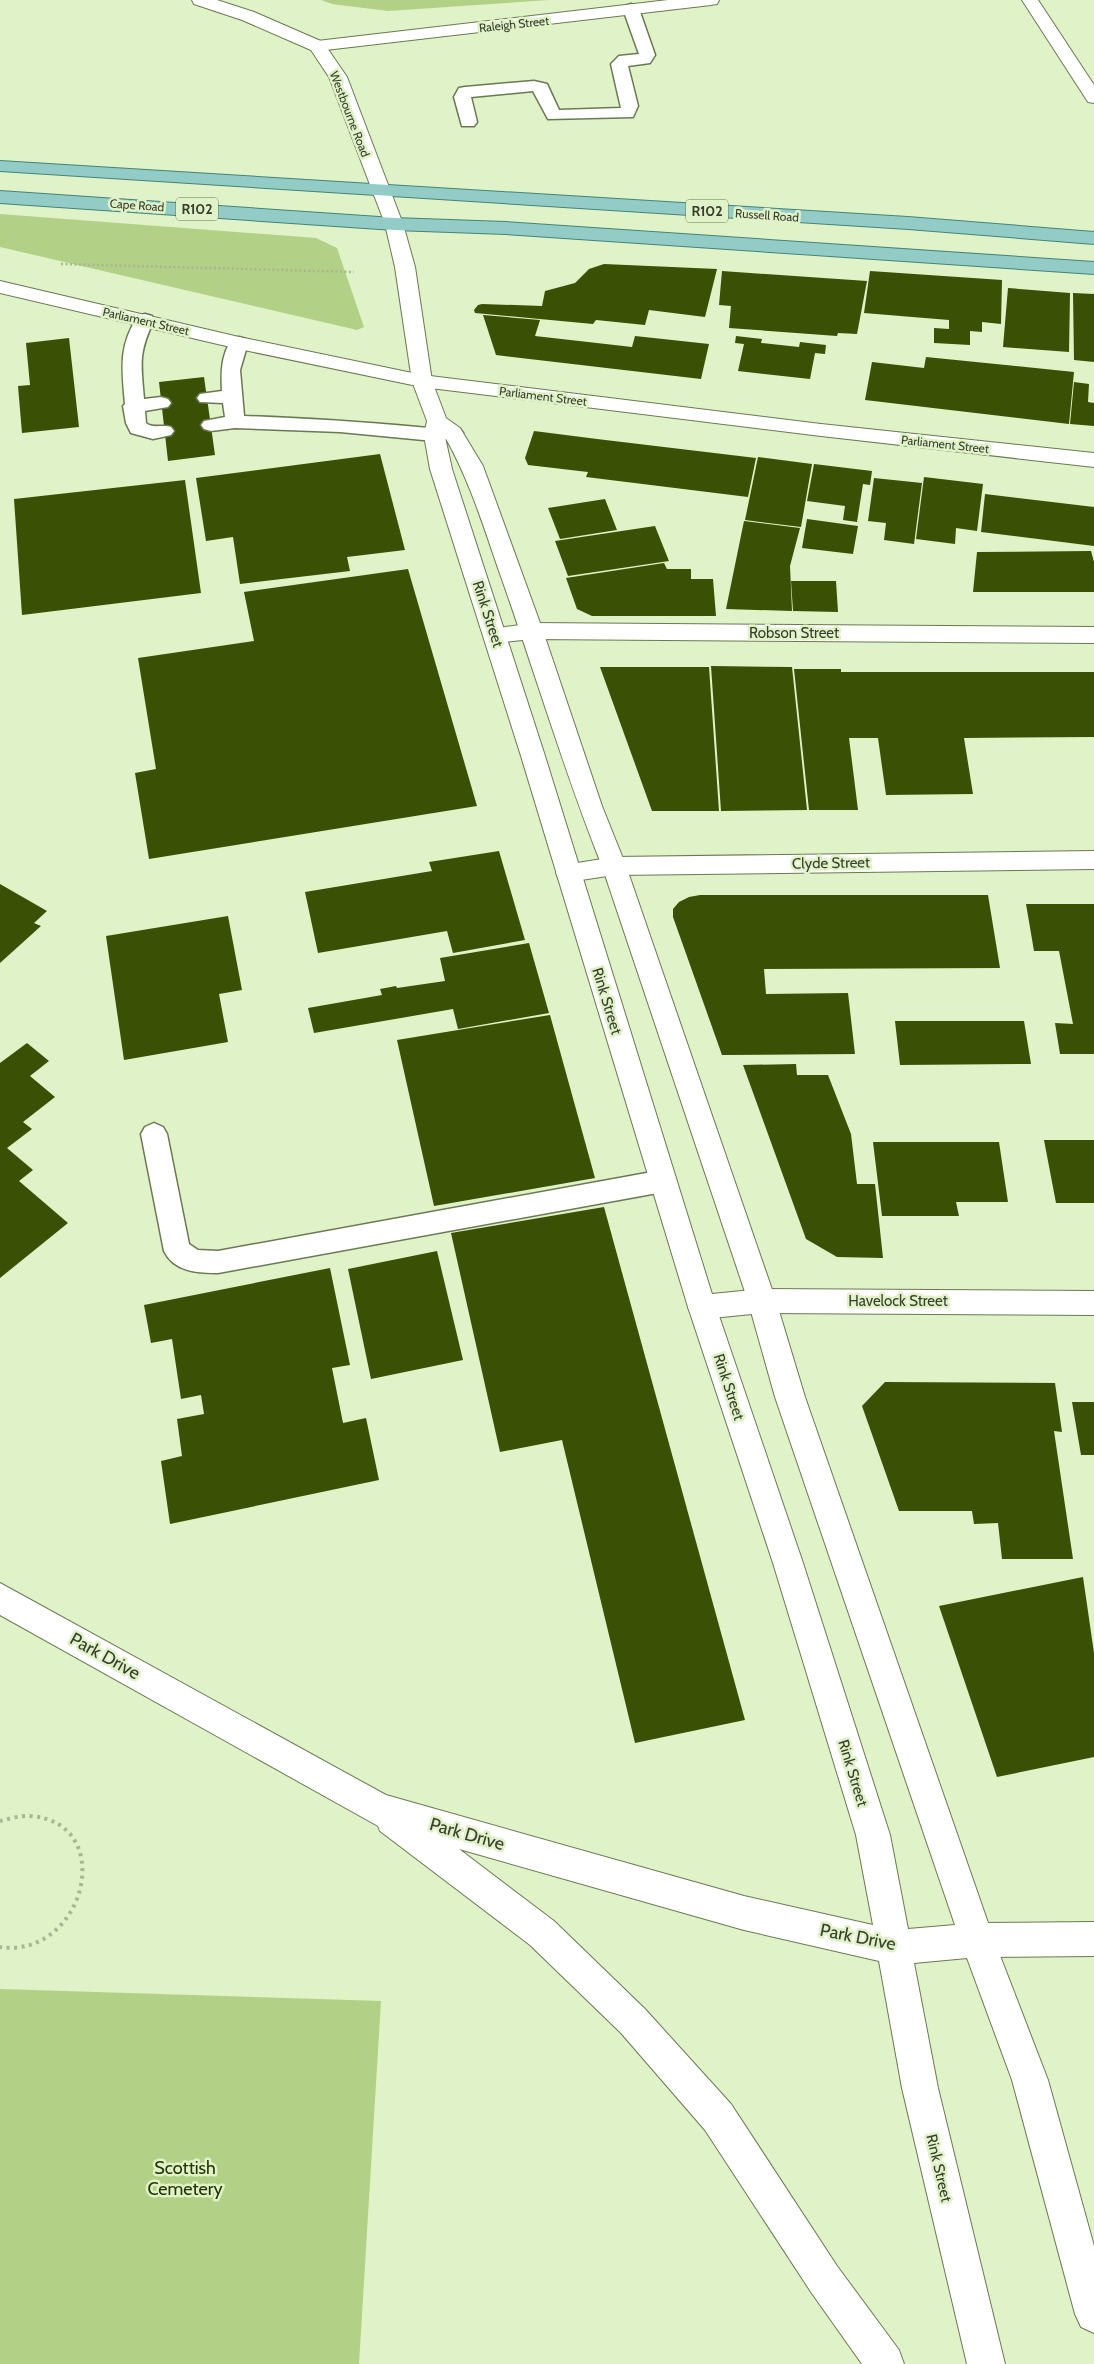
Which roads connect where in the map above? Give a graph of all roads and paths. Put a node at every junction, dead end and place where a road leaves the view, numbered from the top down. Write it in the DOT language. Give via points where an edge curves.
graph roads {
  1 [pos="200,0"];
  2 [pos="711,0"];
  3 [pos="1030,0"];
  4 [pos="631,9"];
  5 [pos="317,46"];
  6 [pos="1094,98"];
  7 [pos="468,122"];
  8 [pos="0,166"];
  9 [pos="381,190"];
  10 [pos="0,196"];
  11 [pos="394,224"];
  12 [pos="1094,238"];
  13 [pos="61,264"];
  14 [pos="1094,268"];
  15 [pos="354,272"];
  16 [pos="0,287"];
  17 [pos="145,320"];
  18 [pos="240,343"];
  19 [pos="422,381"];
  20 [pos="231,389"];
  21 [pos="207,398"];
  22 [pos="161,403"];
  23 [pos="134,406"];
  24 [pos="235,422"];
  25 [pos="211,425"];
  26 [pos="442,430"];
  27 [pos="164,432"];
  28 [pos="1094,460"];
  29 [pos="532,631"];
  30 [pos="494,635"];
  31 [pos="1094,635"];
  32 [pos="1094,860"];
  33 [pos="614,866"];
  34 [pos="568,873"];
  35 [pos="154,1134"];
  36 [pos="663,1181"];
  37 [pos="762,1300"];
  38 [pos="1094,1302"];
  39 [pos="702,1307"];
  40 [pos="0,1598"];
  41 [pos="380,1810"];
  42 [pos="0,1821"];
  43 [pos="1094,1939"];
  44 [pos="977,1940"];
  45 [pos="0,1947"];
  46 [pos="894,1947"];
  47 [pos="1094,2314"];
  48 [pos="885,2364"];
  49 [pos="986,2364"];
  1 -- 5 [label="street" via="248,16"];
  2 -- 4 [label="street, Raleigh Street"];
  3 -- 6 [label="street"];
  4 -- 5 [label="street, Raleigh Street"];
  4 -- 7 [label="lane" via="647,55 644,59 625,60 619,64 630,106 627,113 554,115 542,88 534,86 465,92 462,97"];
  5 -- 9 [label="street, Westbourne Road" via="338,77"];
  8 -- 9 [label="main road, R102"];
  9 -- 11 [label="street, Rink Street"];
  9 -- 12 [label="main road, Russell Road / R102"];
  10 -- 11 [label="main road, Cape Road / R102"];
  11 -- 14 [label="main road, R102" via="516,228"];
  11 -- 19 [label="street, Rink Street" via="405,267"];
  13 -- 15 [label="path"];
  16 -- 17 [label="street, Parliament Street"];
  17 -- 18 [label="street, Parliament Street"];
  17 -- 23 [label="lane" via="132,355"];
  18 -- 19 [label="street, Parliament Street"];
  18 -- 20 [label="lane" via="233,358"];
  19 -- 26 [label="street, Rink Street"];
  19 -- 28 [label="street, Parliament Street"];
  20 -- 21 [label="lane"];
  20 -- 24 [label="lane"];
  22 -- 23 [label="lane"];
  23 -- 27 [label="lane" via="138,429"];
  24 -- 25 [label="lane"];
  24 -- 26 [label="lane"];
  26 -- 29 [label="street, Rink Street" via="472,466"];
  26 -- 30 [label="street, Rink Street" via="441,469"];
  29 -- 30 [label="street, Robson Street"];
  29 -- 31 [label="street, Robson Street"];
  29 -- 33 [label="street, Rink Street" via="590,806"];
  30 -- 34 [label="street, Rink Street"];
  32 -- 33 [label="street, Clyde Street"];
  33 -- 34 [label="street, Clyde Street"];
  33 -- 37 [label="street, Rink Street"];
  34 -- 36 [label="street, Rink Street"];
  35 -- 36 [label="lane" via="177,1251 194,1261 218,1262"];
  36 -- 39 [label="street, Rink Street"];
  37 -- 38 [label="street, Havelock Street"];
  37 -- 39 [label="street, Havelock Street"];
  37 -- 44 [label="street, Rink Street" via="790,1397"];
  39 -- 46 [label="street, Rink Street" via="788,1563 873,1835"];
  40 -- 41 [label="street, Park Drive"];
  41 -- 46 [label="street, Park Drive" via="744,1913"];
  41 -- 48 [label="street" via="542,1933 633,2020 718,2117 824,2279"];
  42 -- 45 [label="path" via="37,1815 55,1821 70,1833 81,1850 85,1870 81,1894 71,1915 54,1933 32,1945 10,1949"];
  43 -- 44 [label="street, Park Drive"];
  44 -- 46 [label="street, Park Drive"];
  44 -- 47 [label="street, Rink Street" via="1030,2080"];
  46 -- 49 [label="street, Rink Street" via="920,2088"];
}
